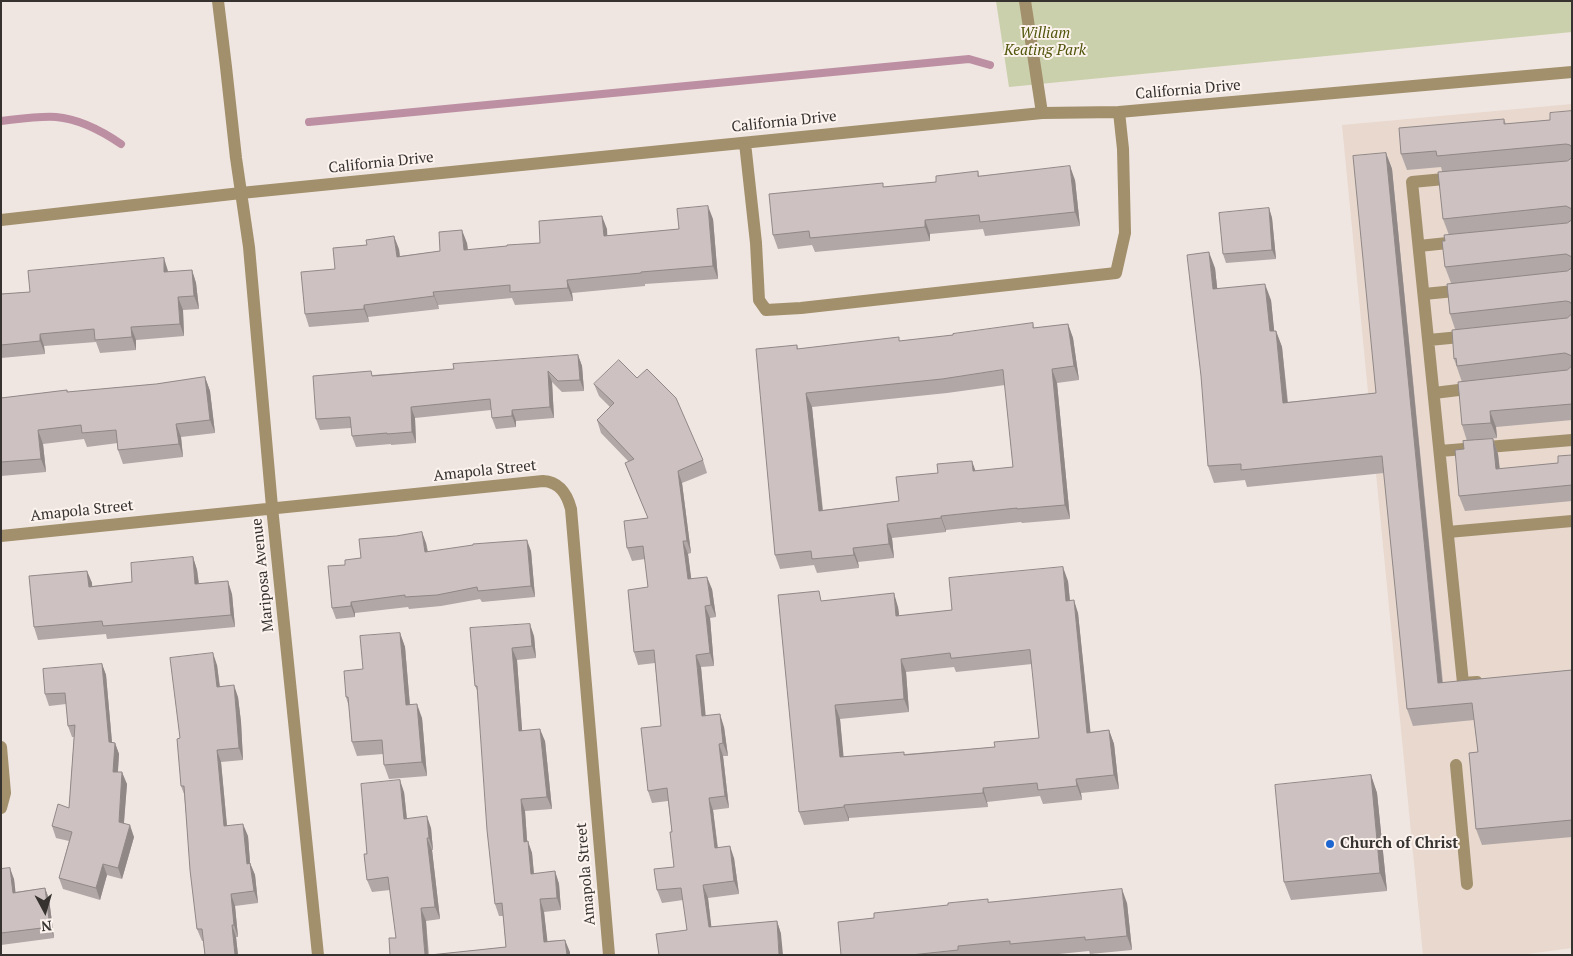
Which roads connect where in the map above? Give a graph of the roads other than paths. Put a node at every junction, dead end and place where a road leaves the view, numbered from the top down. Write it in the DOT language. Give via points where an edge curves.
graph roads {
  1 [pos="218,1"];
  2 [pos="1025,1"];
  3 [pos="1572,72"];
  4 [pos="1118,112"];
  5 [pos="1042,113"];
  6 [pos="744,143"];
  7 [pos="1469,177"];
  8 [pos="241,193"];
  9 [pos="1,220"];
  10 [pos="1467,241"];
  11 [pos="1419,246"];
  12 [pos="1473,289"];
  13 [pos="1424,294"];
  14 [pos="1486,334"];
  15 [pos="1429,340"];
  16 [pos="1483,387"];
  17 [pos="1434,393"];
  18 [pos="1572,440"];
  19 [pos="1440,451"];
  20 [pos="272,507"];
  21 [pos="1572,521"];
  22 [pos="1448,532"];
  23 [pos="1,536"];
  24 [pos="1493,680"];
  25 [pos="1,747"];
  26 [pos="1456,765"];
  27 [pos="1,808"];
  28 [pos="1467,884"];
  29 [pos="318,955"];
  30 [pos="609,955"];
  1 -- 8 [label="street, Mariposa Avenue"];
  2 -- 5 [label="street"];
  3 -- 4 [label="street, California Drive"];
  4 -- 5 [label="street, California Drive"];
  4 -- 6 [label="street" via="1123,149 1125,233 1116,273 801,308 766,310 759,300"];
  5 -- 6 [label="street, California Drive"];
  6 -- 8 [label="street, California Drive"];
  7 -- 11 [label="street" via="1412,182"];
  8 -- 9 [label="street, California Drive"];
  8 -- 20 [label="street, Mariposa Avenue" via="250,247"];
  10 -- 11 [label="street"];
  11 -- 13 [label="street"];
  12 -- 13 [label="street"];
  13 -- 15 [label="street"];
  14 -- 15 [label="street"];
  15 -- 17 [label="street"];
  16 -- 17 [label="street"];
  17 -- 19 [label="street"];
  18 -- 19 [label="street"];
  19 -- 22 [label="street"];
  20 -- 23 [label="street, Amapola Street"];
  20 -- 29 [label="street, Mariposa Avenue"];
  20 -- 30 [label="street, Amapola Street" via="543,480 563,490 571,509"];
  21 -- 22 [label="street"];
  22 -- 24 [label="street" via="1463,684"];
  25 -- 27 [label="street" via="5,793"];
  26 -- 28 [label="street"];
}
